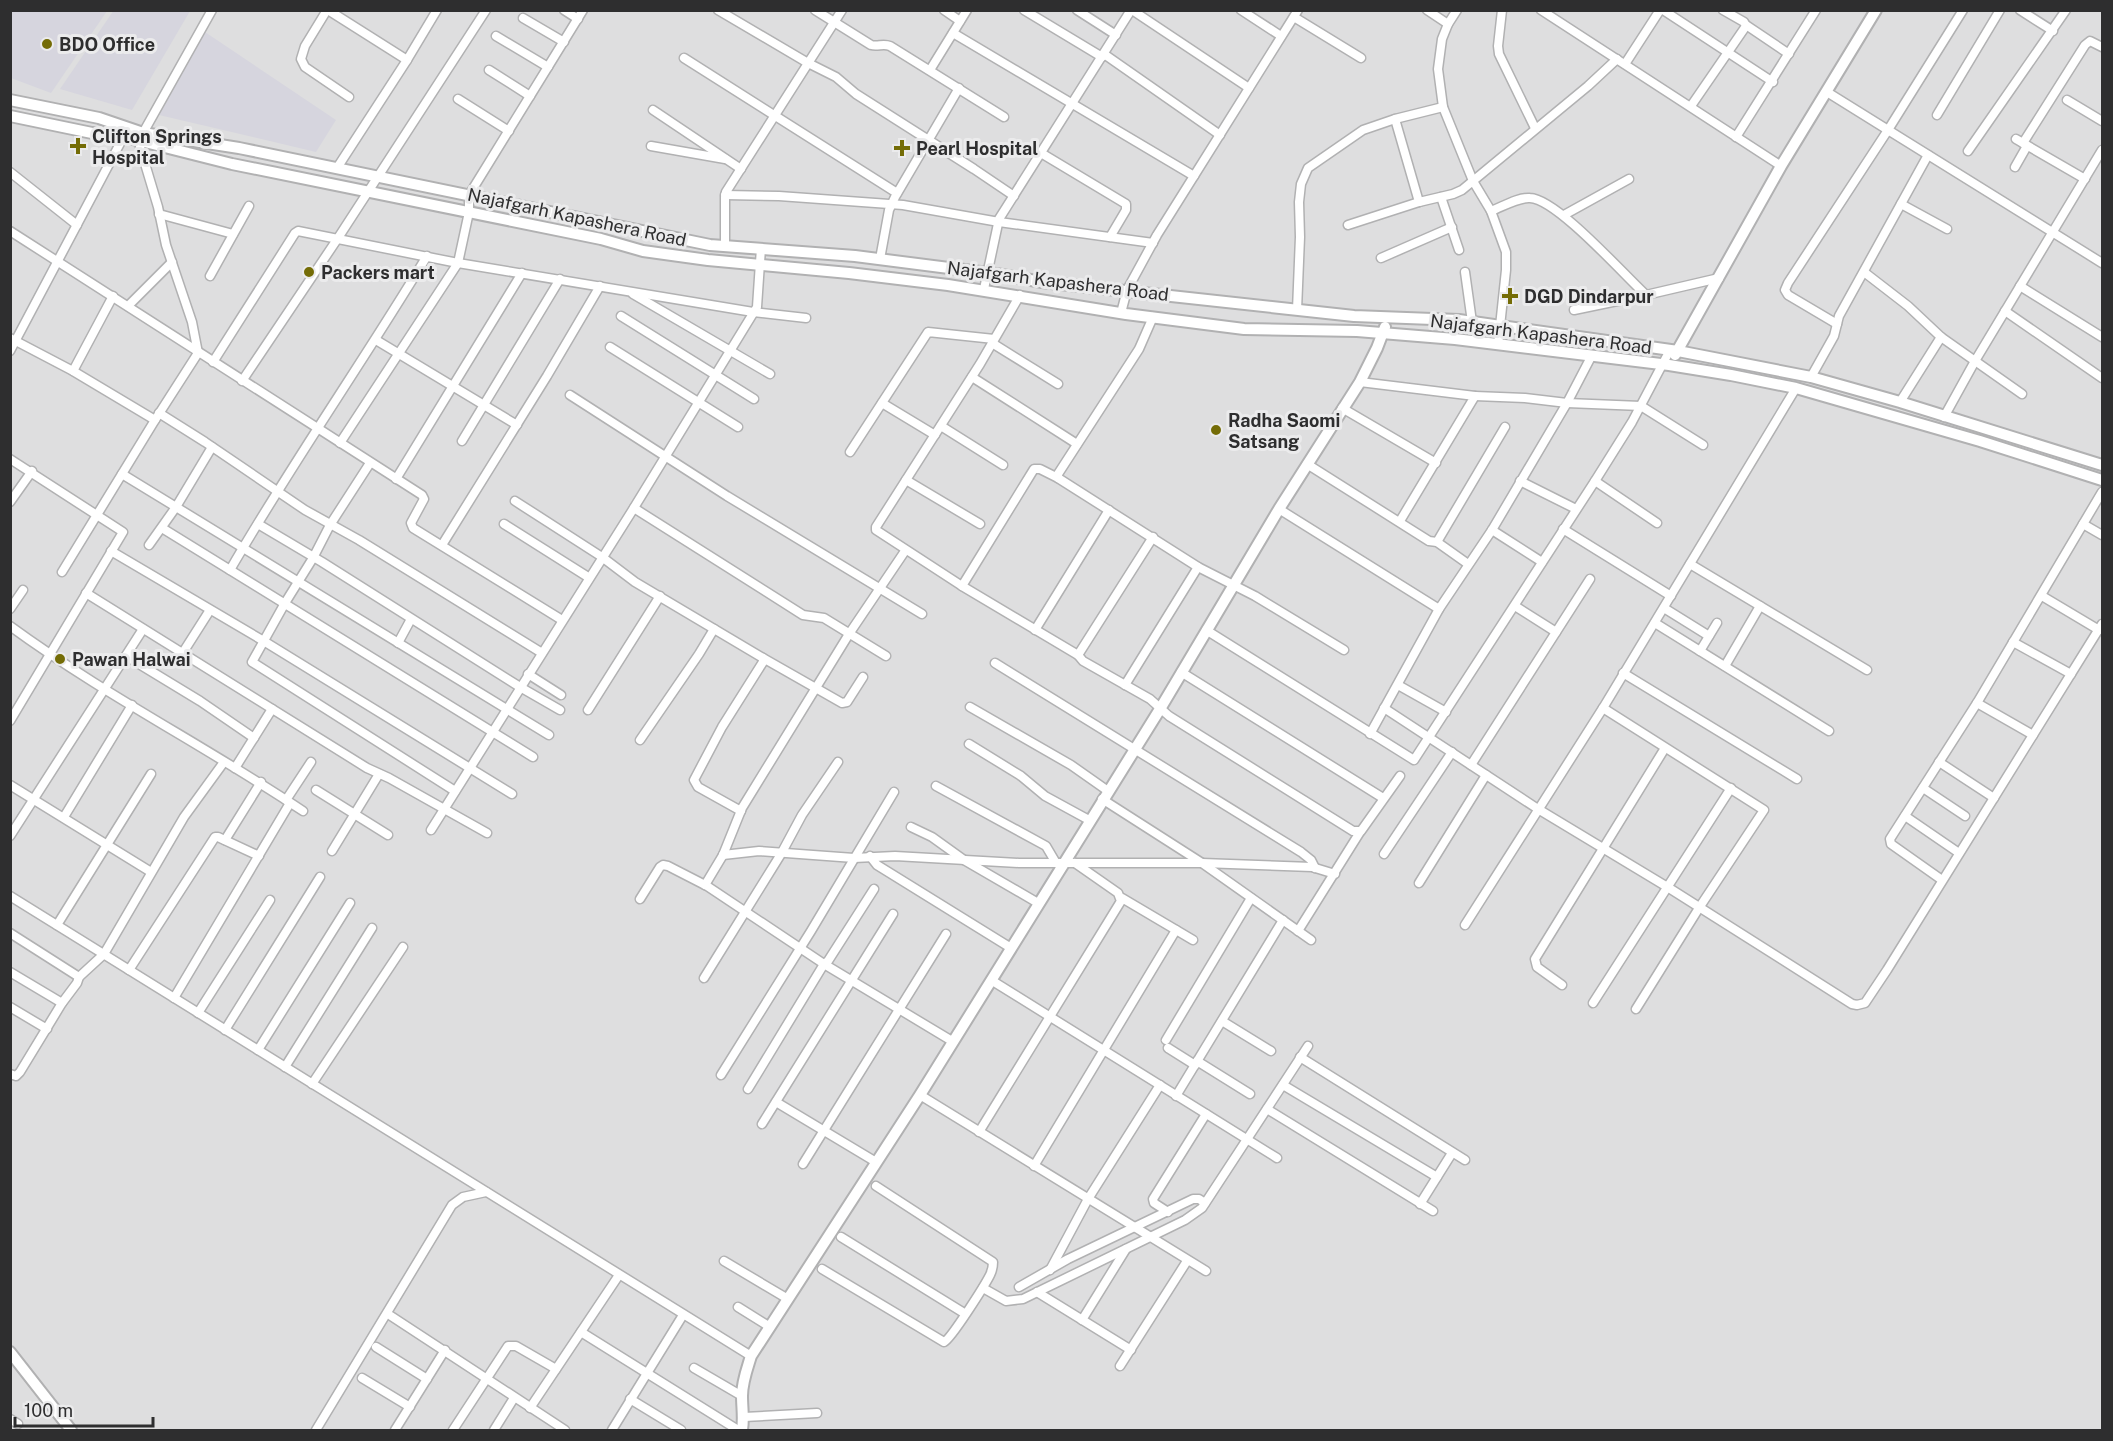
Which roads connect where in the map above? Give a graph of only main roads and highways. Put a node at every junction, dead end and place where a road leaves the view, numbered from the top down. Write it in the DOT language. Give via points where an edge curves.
graph roads {
  1 [pos="1876,10"];
  2 [pos="10,100"];
  3 [pos="10,116"];
  4 [pos="126,132"];
  5 [pos="142,137"];
  6 [pos="710,245"];
  7 [pos="708,260"];
  8 [pos="1388,318"];
  9 [pos="1383,333"];
  10 [pos="1674,351"];
  11 [pos="1666,365"];
  12 [pos="1838,385"];
  13 [pos="1832,399"];
  14 [pos="2017,439"];
  15 [pos="2011,451"];
  16 [pos="2055,451"];
  17 [pos="2049,463"];
  18 [pos="2103,465"];
  19 [pos="2103,480"];
  20 [pos="12,1360"];
  21 [pos="71,1431"];
  22 [pos="740,1431"];
  1 -- 10 [label="main road"];
  2 -- 4 [label="main road, Najafgarh Kapashera Road" via="99,118"];
  3 -- 4 [label="main road, Najafgarh Kapashera Road" via="92,133"];
  4 -- 5 [label="main road, Najafgarh Kapashera Road"];
  5 -- 6 [label="main road, Najafgarh Kapashera Road" via="239,148"];
  5 -- 7 [label="main road, Najafgarh Kapashera Road" via="232,164 601,239 643,251"];
  6 -- 7 [label="main road"];
  6 -- 8 [label="main road, Najafgarh Kapashera Road" via="880,259 1042,282"];
  7 -- 9 [label="main road, Najafgarh Kapashera Road" via="860,274 1244,329"];
  8 -- 9 [label="main road"];
  8 -- 10 [label="main road, Najafgarh Kapashera Road" via="1472,322"];
  9 -- 11 [label="main road, Najafgarh Kapashera Road"];
  9 -- 22 [label="main road" via="1360,382 1160,709 920,1095 751,1356 744,1379"];
  10 -- 11 [label="main road"];
  10 -- 12 [label="main road, Najafgarh Kapashera Road"];
  11 -- 13 [label="main road, Najafgarh Kapashera Road" via="1796,388"];
  12 -- 13 [label="main road"];
  12 -- 14 [label="main road, Najafgarh Kapashera Road"];
  13 -- 15 [label="main road, Najafgarh Kapashera Road"];
  14 -- 15 [label="main road"];
  14 -- 16 [label="main road, Najafgarh Kapashera Road"];
  15 -- 17 [label="main road, Najafgarh Kapashera Road"];
  16 -- 17 [label="main road"];
  16 -- 18 [label="main road, Najafgarh Kapashera Road"];
  17 -- 19 [label="main road, Najafgarh Kapashera Road"];
  20 -- 21 [label="main road"];
}
